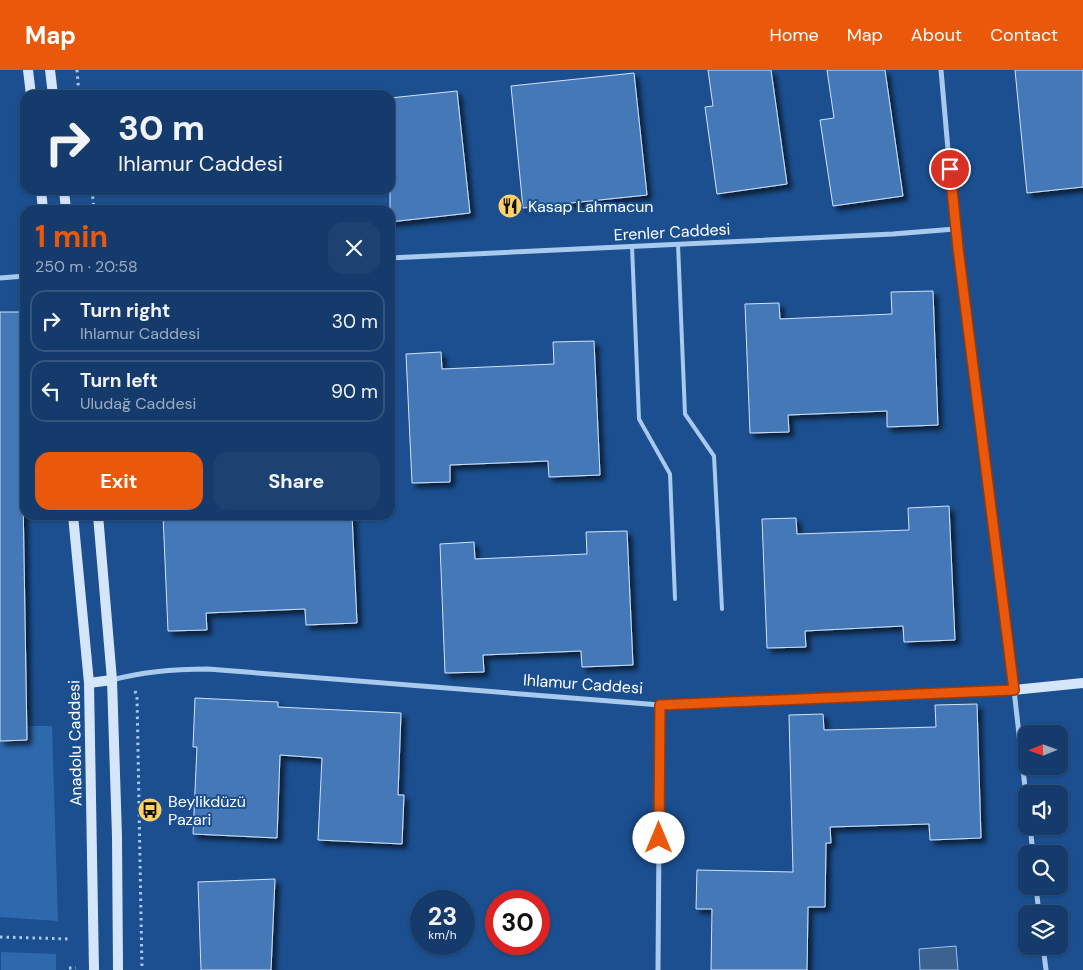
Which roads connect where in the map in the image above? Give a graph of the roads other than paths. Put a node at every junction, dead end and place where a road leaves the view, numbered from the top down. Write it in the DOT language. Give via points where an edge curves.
graph roads {
  1 [pos="28,70"];
  2 [pos="50,70"];
  3 [pos="941,70"];
  4 [pos="30,90"];
  5 [pos="52,90"];
  6 [pos="955,229"];
  7 [pos="678,244"];
  8 [pos="632,246"];
  9 [pos="395,258"];
  10 [pos="20,276"];
  11 [pos="0,278"];
  12 [pos="73,520"];
  13 [pos="98,520"];
  14 [pos="675,599"];
  15 [pos="722,609"];
  16 [pos="112,680"];
  17 [pos="89,683"];
  18 [pos="1083,683"];
  19 [pos="1014,690"];
  20 [pos="660,705"];
  21 [pos="1025,785"];
  22 [pos="1044,955"];
  23 [pos="94,970"];
  24 [pos="118,970"];
  25 [pos="658,970"];
  26 [pos="1046,970"];
  1 -- 4 [label="main road"];
  2 -- 5 [label="main road"];
  3 -- 6 [label="street"];
  6 -- 7 [label="street, Erenler Caddesi"];
  6 -- 19 [label="street"];
  7 -- 8 [label="street, Erenler Caddesi"];
  7 -- 15 [label="lane" via="685,414 714,456"];
  8 -- 9 [label="street, Erenler Caddesi"];
  8 -- 14 [label="lane" via="639,419 670,474"];
  10 -- 11 [label="street"];
  12 -- 17 [label="main road, Anadolu Caddesi"];
  13 -- 16 [label="main road"];
  16 -- 17 [label="main road"];
  16 -- 20 [label="street, Ihlamur Caddesi" via="163,670 208,669"];
  16 -- 24 [label="main road"];
  17 -- 23 [label="main road, Anadolu Caddesi"];
  18 -- 19 [label="main road, Ihlamur Caddesi"];
  19 -- 20 [label="street, Ihlamur Caddesi"];
  19 -- 21 [label="street"];
  20 -- 25 [label="street"];
  22 -- 26 [label="street"];
}
